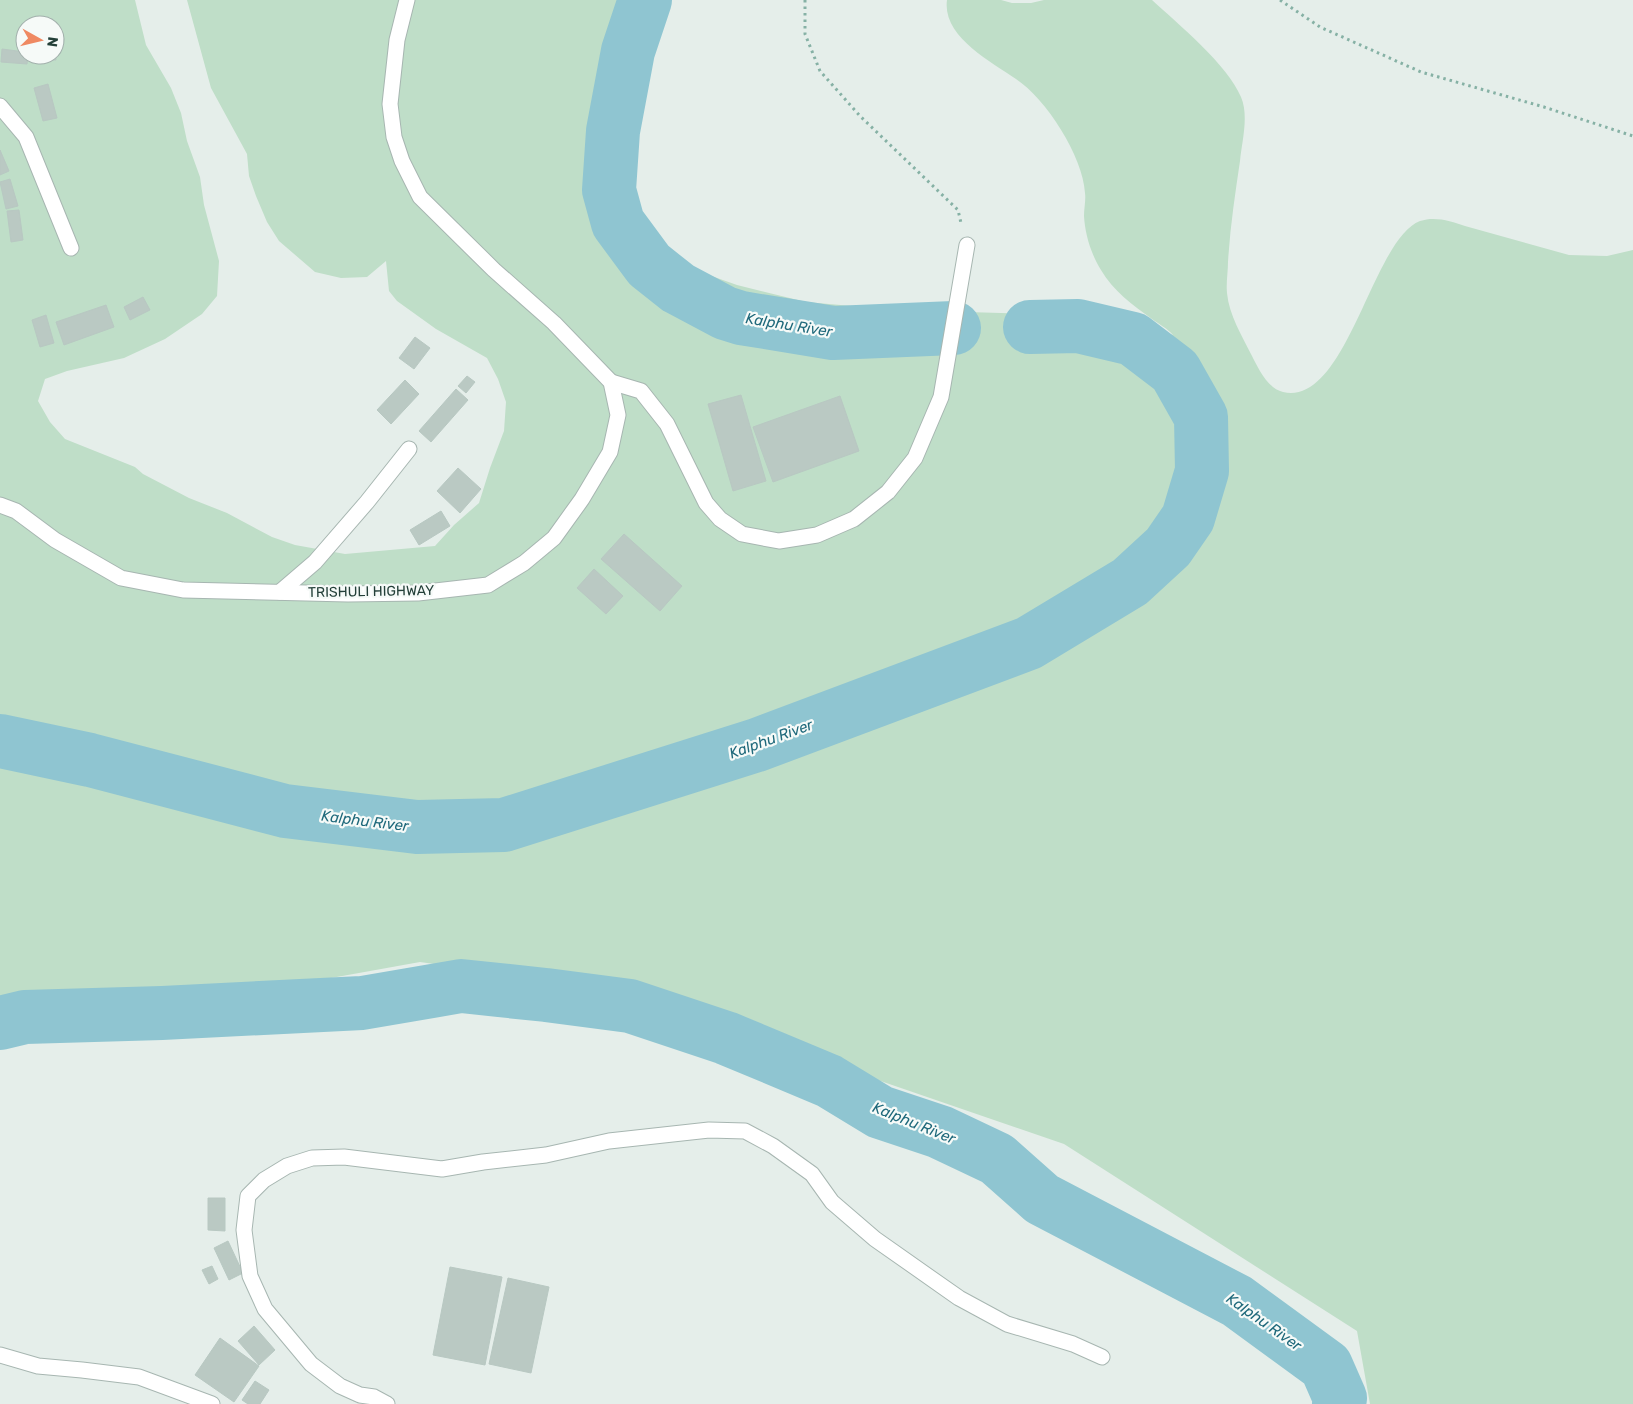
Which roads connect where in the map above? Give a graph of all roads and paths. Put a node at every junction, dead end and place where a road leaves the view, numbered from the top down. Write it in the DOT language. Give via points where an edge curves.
graph roads {
  1 [pos="408,0"];
  2 [pos="805,0"];
  3 [pos="1280,0"];
  4 [pos="0,106"];
  5 [pos="1633,136"];
  6 [pos="968,245"];
  7 [pos="71,248"];
  8 [pos="611,382"];
  9 [pos="408,449"];
  10 [pos="0,505"];
  11 [pos="280,592"];
  12 [pos="0,1355"];
  13 [pos="1102,1357"];
  14 [pos="212,1404"];
  15 [pos="387,1404"];
  1 -- 8 [label="street" via="397,40 390,104 394,137 420,197 554,323"];
  2 -- 6 [label="path" via="805,34 820,71 874,130 958,210"];
  3 -- 5 [label="path" via="1320,27 1421,72"];
  4 -- 7 [label="street" via="26,137"];
  6 -- 8 [label="street" via="941,397 915,458 888,492 854,519 817,535 779,541 742,534 720,519 706,502 666,424 641,391"];
  8 -- 11 [label="street, TRISHULI HIGHWAY" via="618,415 610,452 554,538 524,563 488,585 418,593"];
  9 -- 11 [label="street" via="314,562"];
  10 -- 11 [label="street, TRISHULI HIGHWAY" via="16,511 55,540 121,578 183,590"];
  12 -- 14 [label="street" via="38,1366 139,1377"];
  13 -- 15 [label="street" via="1073,1344 1007,1324 959,1298 874,1239 832,1202 812,1174 774,1146 745,1131 709,1130 610,1141 546,1155 442,1169 344,1157 312,1158 287,1166 264,1180 248,1196 244,1230 250,1276 265,1309 311,1364 340,1386"];
}
